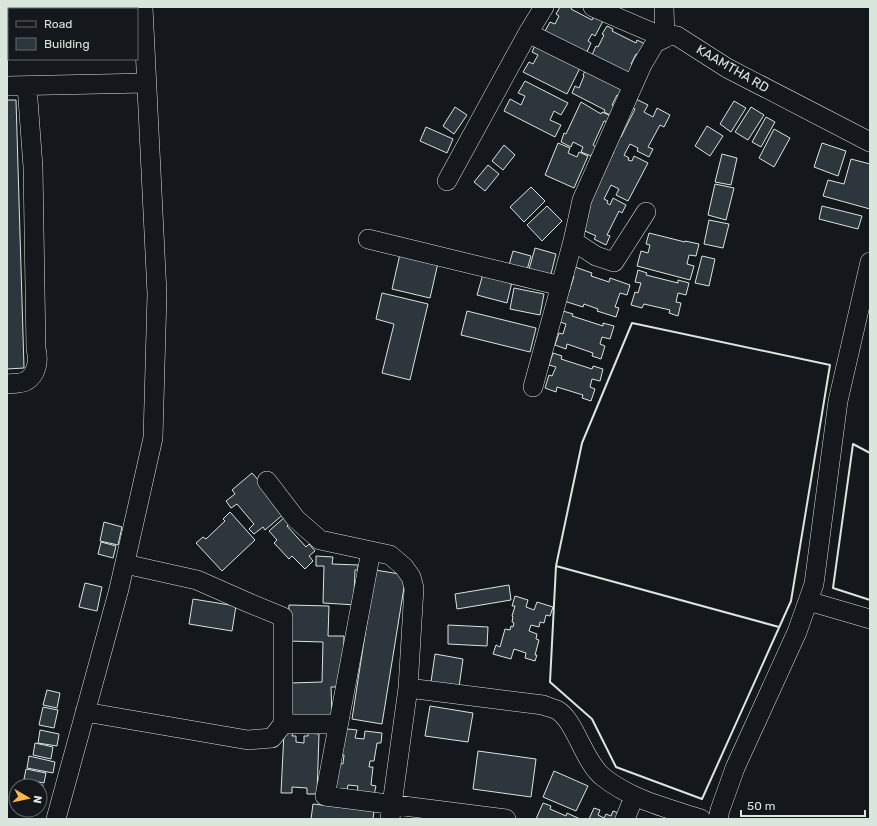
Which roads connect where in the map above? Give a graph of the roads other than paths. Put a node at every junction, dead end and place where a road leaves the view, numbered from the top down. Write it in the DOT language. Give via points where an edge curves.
graph roads {
  1 [pos="143,7"];
  2 [pos="544,7"];
  3 [pos="592,7"];
  4 [pos="664,7"];
  5 [pos="528,33"];
  6 [pos="665,38"];
  7 [pos="146,83"];
  8 [pos="7,86"];
  9 [pos="27,86"];
  10 [pos="633,86"];
  11 [pos="870,142"];
  12 [pos="447,181"];
  13 [pos="646,212"];
  14 [pos="368,239"];
  15 [pos="573,241"];
  16 [pos="870,262"];
  17 [pos="561,286"];
  18 [pos="865,307"];
  19 [pos="7,384"];
  20 [pos="533,387"];
  21 [pos="267,481"];
  22 [pos="371,551"];
  23 [pos="125,564"];
  24 [pos="808,601"];
  25 [pos="870,619"];
  26 [pos="408,688"];
  27 [pos="85,712"];
  28 [pos="283,724"];
  29 [pos="338,724"];
  30 [pos="634,797"];
  31 [pos="391,812"];
  32 [pos="456,815"];
  33 [pos="56,819"];
  34 [pos="506,819"];
  35 [pos="625,819"];
  36 [pos="701,819"];
  37 [pos="718,819"];
  1 -- 7 [label="street"];
  2 -- 5 [label="street"];
  3 -- 6 [label="street, KAAMTHA RD"];
  4 -- 6 [label="street"];
  5 -- 10 [label="street"];
  5 -- 12 [label="street"];
  6 -- 10 [label="street" via="655,43"];
  6 -- 11 [label="street, KAAMTHA RD" via="670,35 677,36 727,68"];
  7 -- 9 [label="street"];
  7 -- 23 [label="street" via="157,294 153,438"];
  8 -- 9 [label="street"];
  9 -- 19 [label="street" via="33,167 38,357 34,375 25,382"];
  10 -- 15 [label="street" via="582,200"];
  13 -- 15 [label="street" via="614,262 596,256"];
  14 -- 17 [label="street"];
  15 -- 17 [label="street"];
  16 -- 18 [label="street"];
  17 -- 20 [label="street"];
  18 -- 24 [label="street" via="838,401 814,584"];
  21 -- 22 [label="street" via="296,519 320,540"];
  22 -- 26 [label="street" via="390,555 404,566 414,588"];
  22 -- 29 [label="street"];
  23 -- 27 [label="street"];
  23 -- 28 [label="street" via="197,580 283,616"];
  24 -- 25 [label="street"];
  24 -- 37 [label="street" via="797,632 735,768"];
  26 -- 30 [label="street" via="543,705 558,710 570,724 588,758 602,777"];
  26 -- 31 [label="street"];
  27 -- 28 [label="street" via="248,740 272,738"];
  27 -- 33 [label="street"];
  28 -- 29 [label="street"];
  29 -- 31 [label="street" via="325,796"];
  30 -- 35 [label="street"];
  30 -- 36 [label="street"];
  31 -- 32 [label="street"];
  32 -- 34 [label="street"];
}
